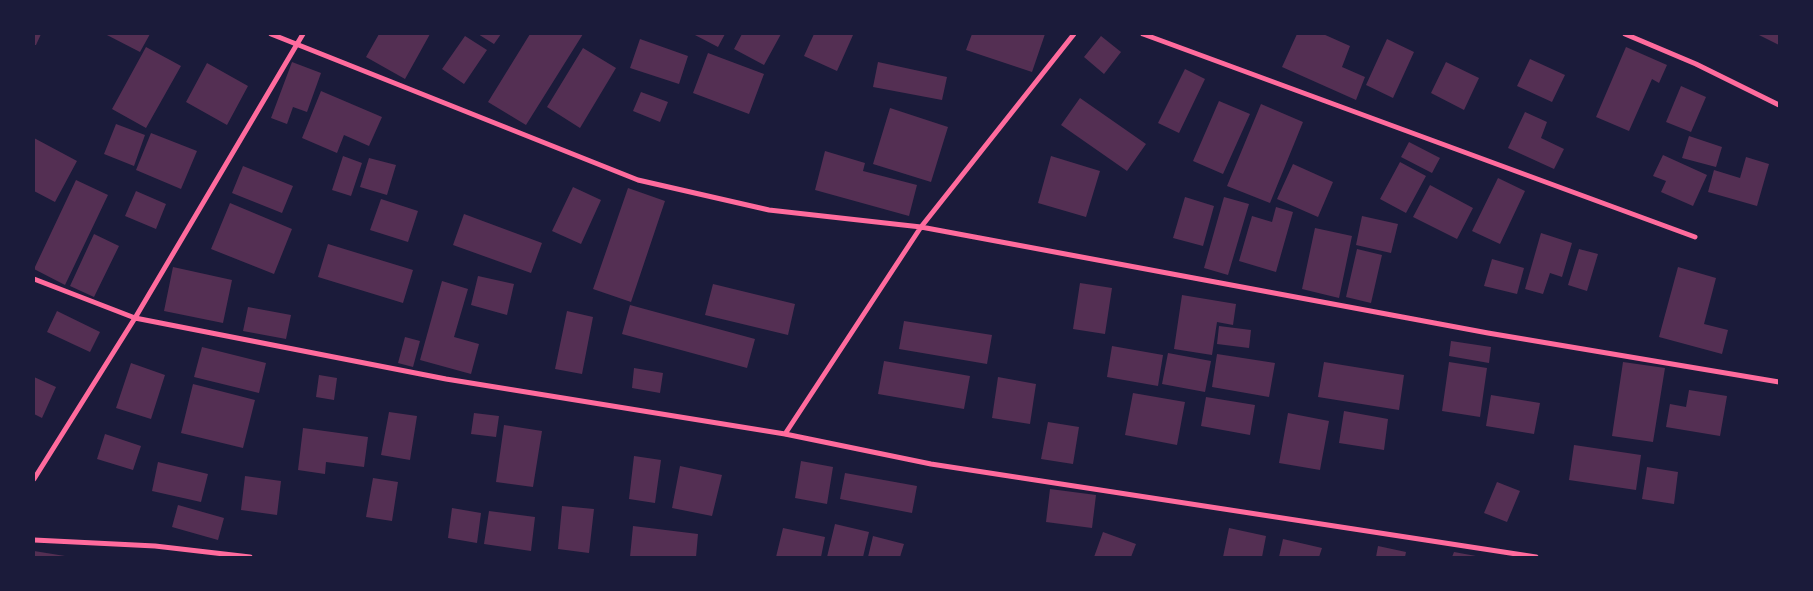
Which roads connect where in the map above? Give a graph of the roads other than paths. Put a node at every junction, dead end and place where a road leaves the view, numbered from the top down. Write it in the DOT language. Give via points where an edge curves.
graph roads {
  1 [pos="271,34"];
  2 [pos="303,34"];
  3 [pos="1074,34"];
  4 [pos="1143,34"];
  5 [pos="1625,34"];
  6 [pos="298,44"];
  7 [pos="1779,104"];
  8 [pos="920,227"];
  9 [pos="1695,237"];
  10 [pos="34,279"];
  11 [pos="135,318"];
  12 [pos="1779,382"];
  13 [pos="784,434"];
  14 [pos="34,479"];
  15 [pos="34,540"];
  16 [pos="250,557"];
  17 [pos="1536,557"];
  1 -- 6 [label="street"];
  2 -- 6 [label="street"];
  3 -- 8 [label="street"];
  4 -- 9 [label="street"];
  5 -- 7 [label="street"];
  6 -- 8 [label="street" via="638,180 769,210"];
  6 -- 11 [label="street"];
  8 -- 12 [label="street" via="1488,333"];
  8 -- 13 [label="street"];
  10 -- 11 [label="street"];
  11 -- 13 [label="street" via="446,379"];
  11 -- 14 [label="street"];
  13 -- 17 [label="street" via="931,464"];
  15 -- 16 [label="street" via="155,546"];
}
